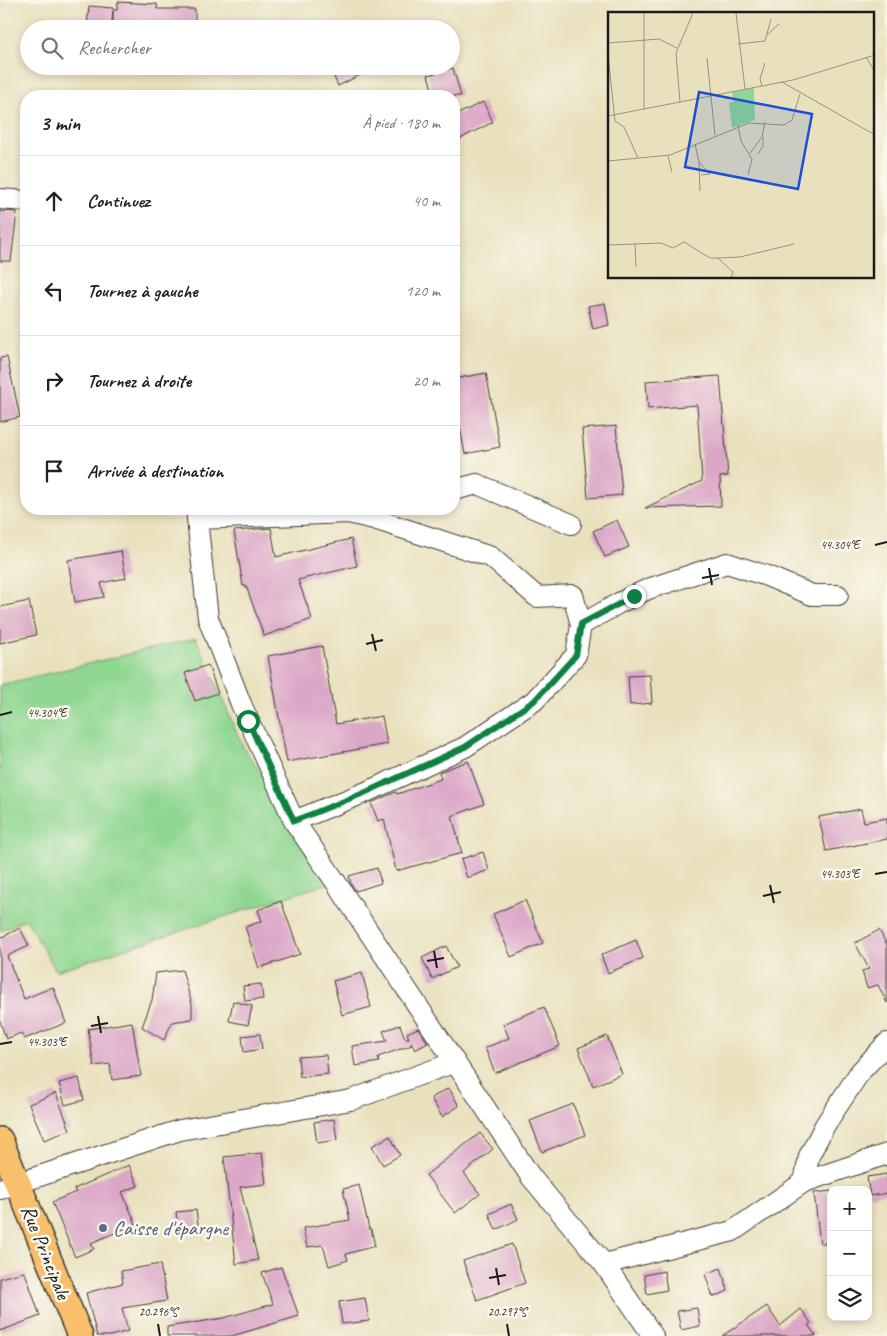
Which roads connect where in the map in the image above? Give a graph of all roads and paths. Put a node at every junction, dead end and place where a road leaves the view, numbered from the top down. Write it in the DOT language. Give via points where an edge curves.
graph roads {
  1 [pos="0,199"];
  2 [pos="20,201"];
  3 [pos="460,488"];
  4 [pos="197,515"];
  5 [pos="357,515"];
  6 [pos="571,524"];
  7 [pos="838,595"];
  8 [pos="581,624"];
  9 [pos="294,821"];
  10 [pos="887,1043"];
  11 [pos="455,1062"];
  12 [pos="0,1140"];
  13 [pos="887,1154"];
  14 [pos="804,1182"];
  15 [pos="9,1186"];
  16 [pos="604,1264"];
  17 [pos="80,1336"];
  18 [pos="653,1336"];
  1 -- 2 [label="street"];
  3 -- 6 [label="street" via="477,484"];
  4 -- 9 [label="street" via="208,618 241,704"];
  5 -- 8 [label="street" via="492,557 537,597 573,595"];
  7 -- 8 [label="street" via="812,595 727,563 648,589"];
  8 -- 9 [label="street" via="576,655 534,701 465,747"];
  9 -- 11 [label="street"];
  10 -- 14 [label="street" via="860,1072 825,1125 809,1156"];
  11 -- 15 [label="street" via="351,1100 180,1130"];
  11 -- 16 [label="street" via="531,1178"];
  12 -- 15 [label="main road, Rue Principale"];
  13 -- 14 [label="street"];
  14 -- 16 [label="street" via="732,1231"];
  15 -- 17 [label="main road, Rue Principale"];
  16 -- 18 [label="street"];
}
